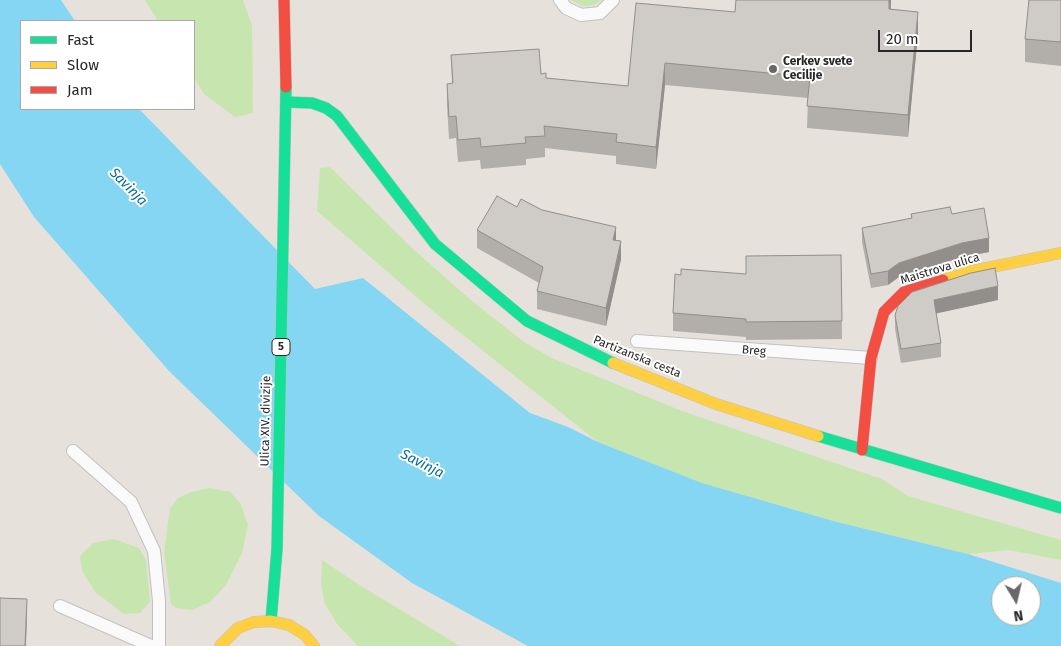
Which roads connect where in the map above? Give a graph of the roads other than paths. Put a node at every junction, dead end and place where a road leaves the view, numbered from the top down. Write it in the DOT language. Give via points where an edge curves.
graph roads {
  1 [pos="284,0"];
  2 [pos="560,0"];
  3 [pos="614,0"];
  4 [pos="286,102"];
  5 [pos="1061,253"];
  6 [pos="637,341"];
  7 [pos="871,358"];
  8 [pos="862,450"];
  9 [pos="73,451"];
  10 [pos="1061,508"];
  11 [pos="60,606"];
  12 [pos="272,621"];
  13 [pos="151,646"];
  14 [pos="159,646"];
  15 [pos="220,646"];
  16 [pos="314,646"];
  1 -- 4 [label="street, 5"];
  2 -- 3 [label="lane" via="566,8 581,16 600,13"];
  4 -- 8 [label="street, Partizanska cesta" via="312,103 337,116 435,244 527,321 593,355 716,404"];
  4 -- 12 [label="street, Ulica XIV. divizije / 5" via="277,549"];
  5 -- 7 [label="street, Maistrova ulica" via="967,272 904,292 884,312"];
  6 -- 7 [label="lane, Breg"];
  7 -- 8 [label="street, Maistrova ulica"];
  8 -- 10 [label="street, Partizanska cesta"];
  9 -- 14 [label="lane" via="131,502 154,551"];
  11 -- 13 [label="lane"];
  12 -- 15 [label="street" via="254,622 238,628"];
  12 -- 16 [label="street" via="290,625"];
}
